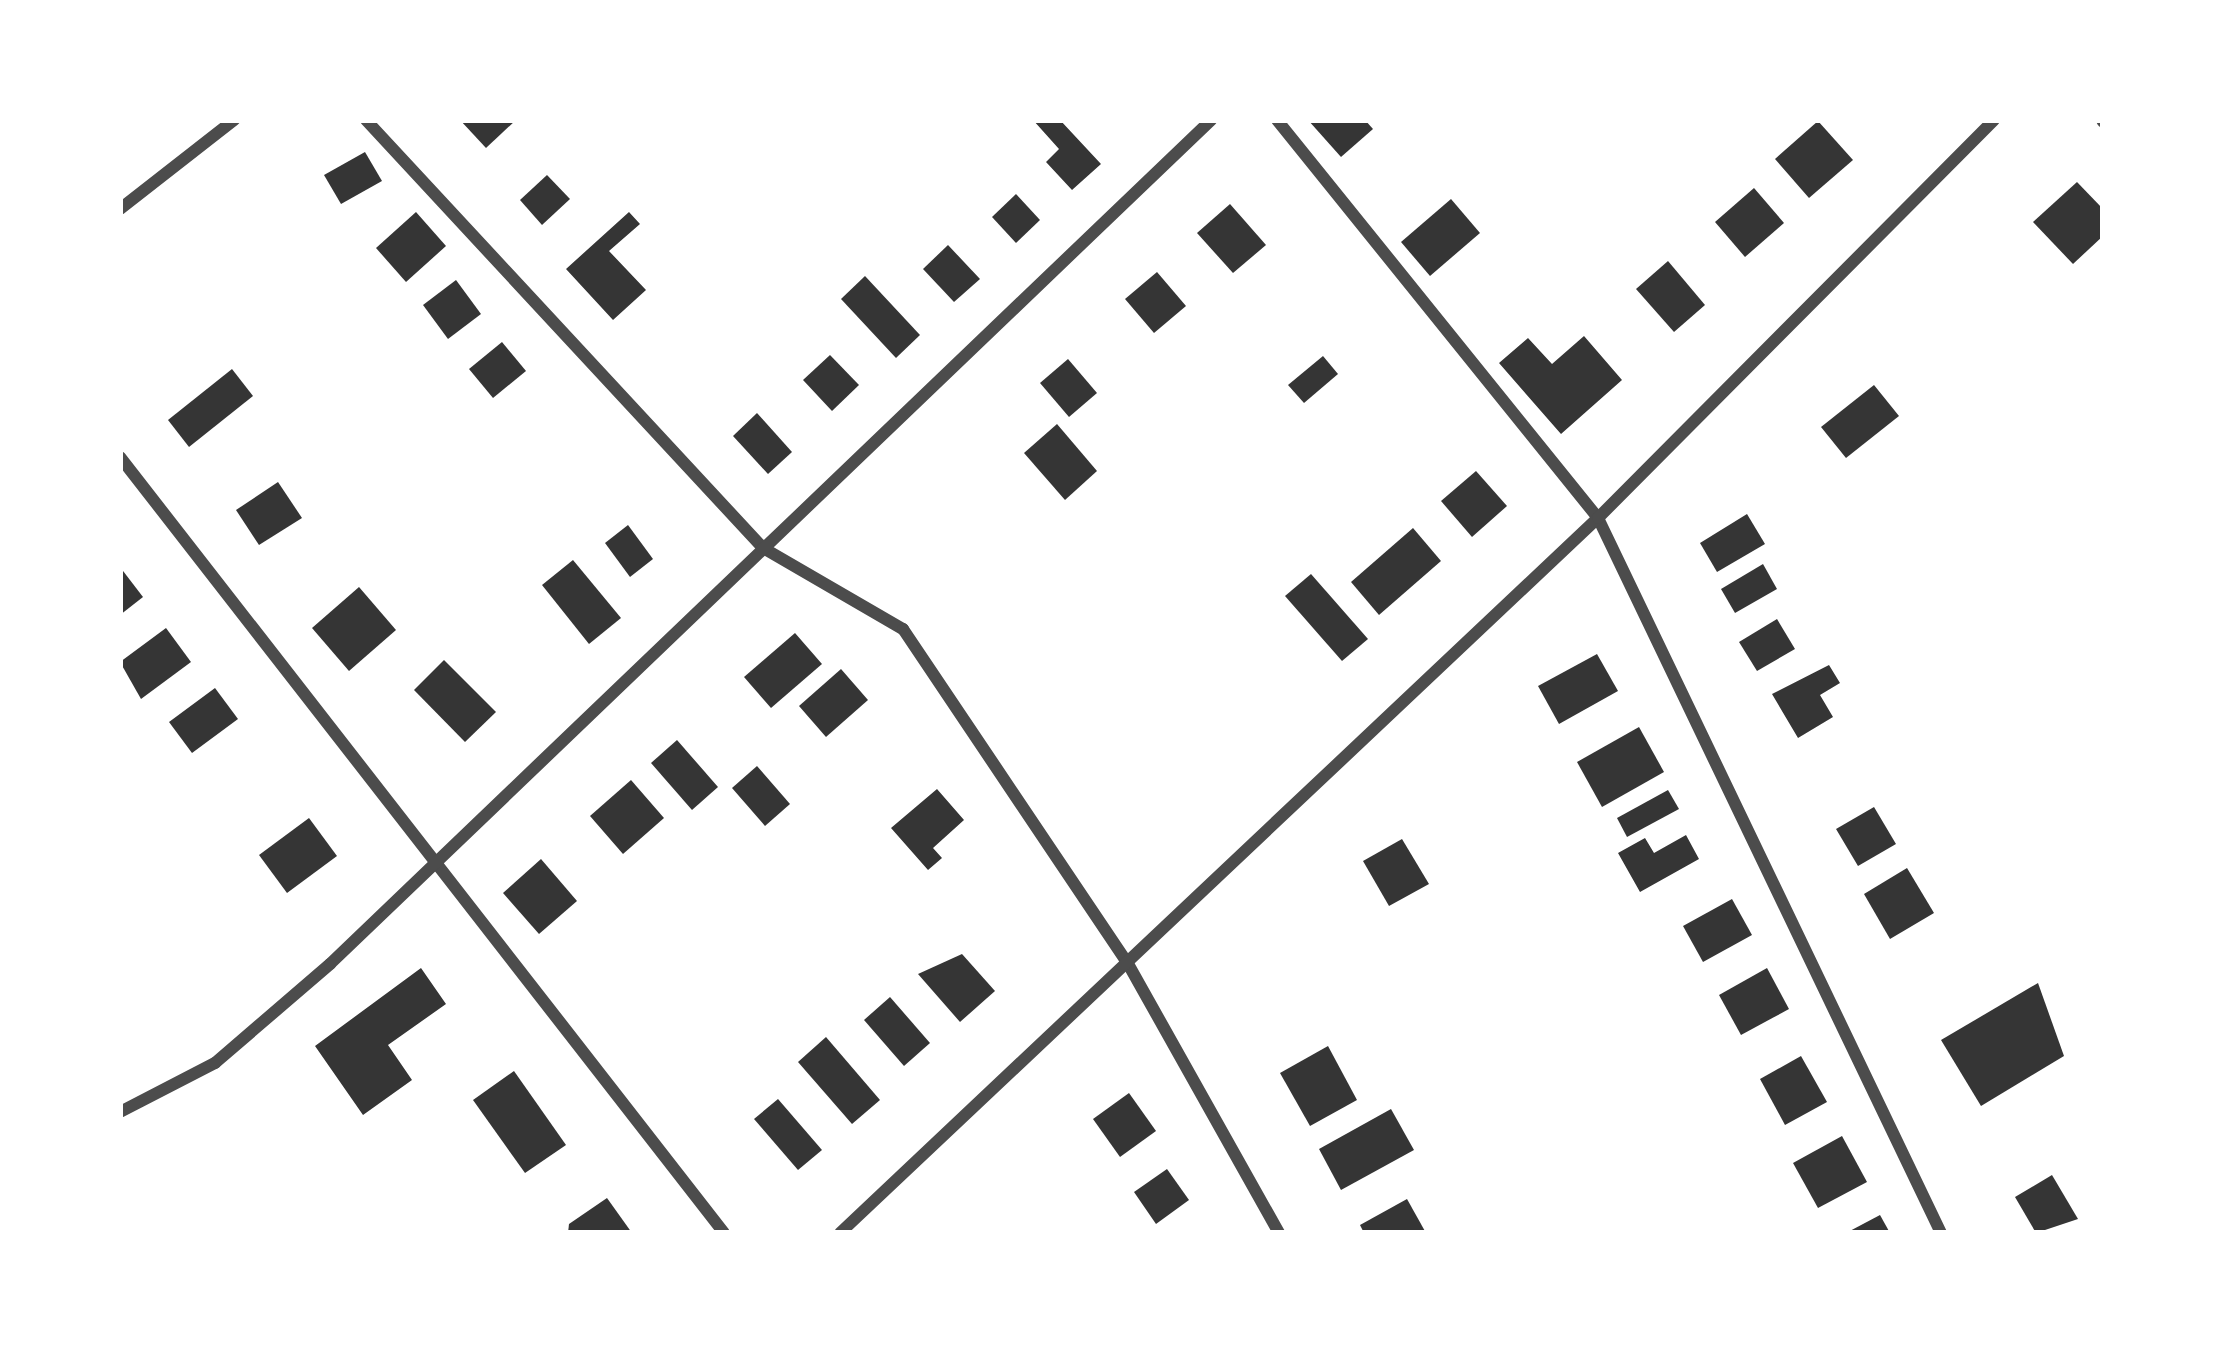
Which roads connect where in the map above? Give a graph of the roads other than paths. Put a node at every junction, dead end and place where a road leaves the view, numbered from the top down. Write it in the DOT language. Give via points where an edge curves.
graph roads {
  1 [pos="234,120"];
  2 [pos="366,120"];
  3 [pos="1211,120"];
  4 [pos="1277,120"];
  5 [pos="1994,120"];
  6 [pos="120,209"];
  7 [pos="120,457"];
  8 [pos="1598,518"];
  9 [pos="763,548"];
  10 [pos="433,864"];
  11 [pos="1127,962"];
  12 [pos="120,1112"];
  13 [pos="724,1233"];
  14 [pos="840,1233"];
  15 [pos="1279,1233"];
  16 [pos="1941,1233"];
  1 -- 6 [label="street"];
  2 -- 9 [label="street"];
  3 -- 9 [label="street"];
  4 -- 8 [label="street"];
  5 -- 8 [label="street"];
  7 -- 10 [label="street"];
  8 -- 11 [label="street"];
  8 -- 16 [label="street"];
  9 -- 10 [label="street"];
  9 -- 11 [label="street" via="903,629"];
  10 -- 12 [label="street" via="215,1063"];
  10 -- 13 [label="street"];
  11 -- 14 [label="street"];
  11 -- 15 [label="street"];
}
